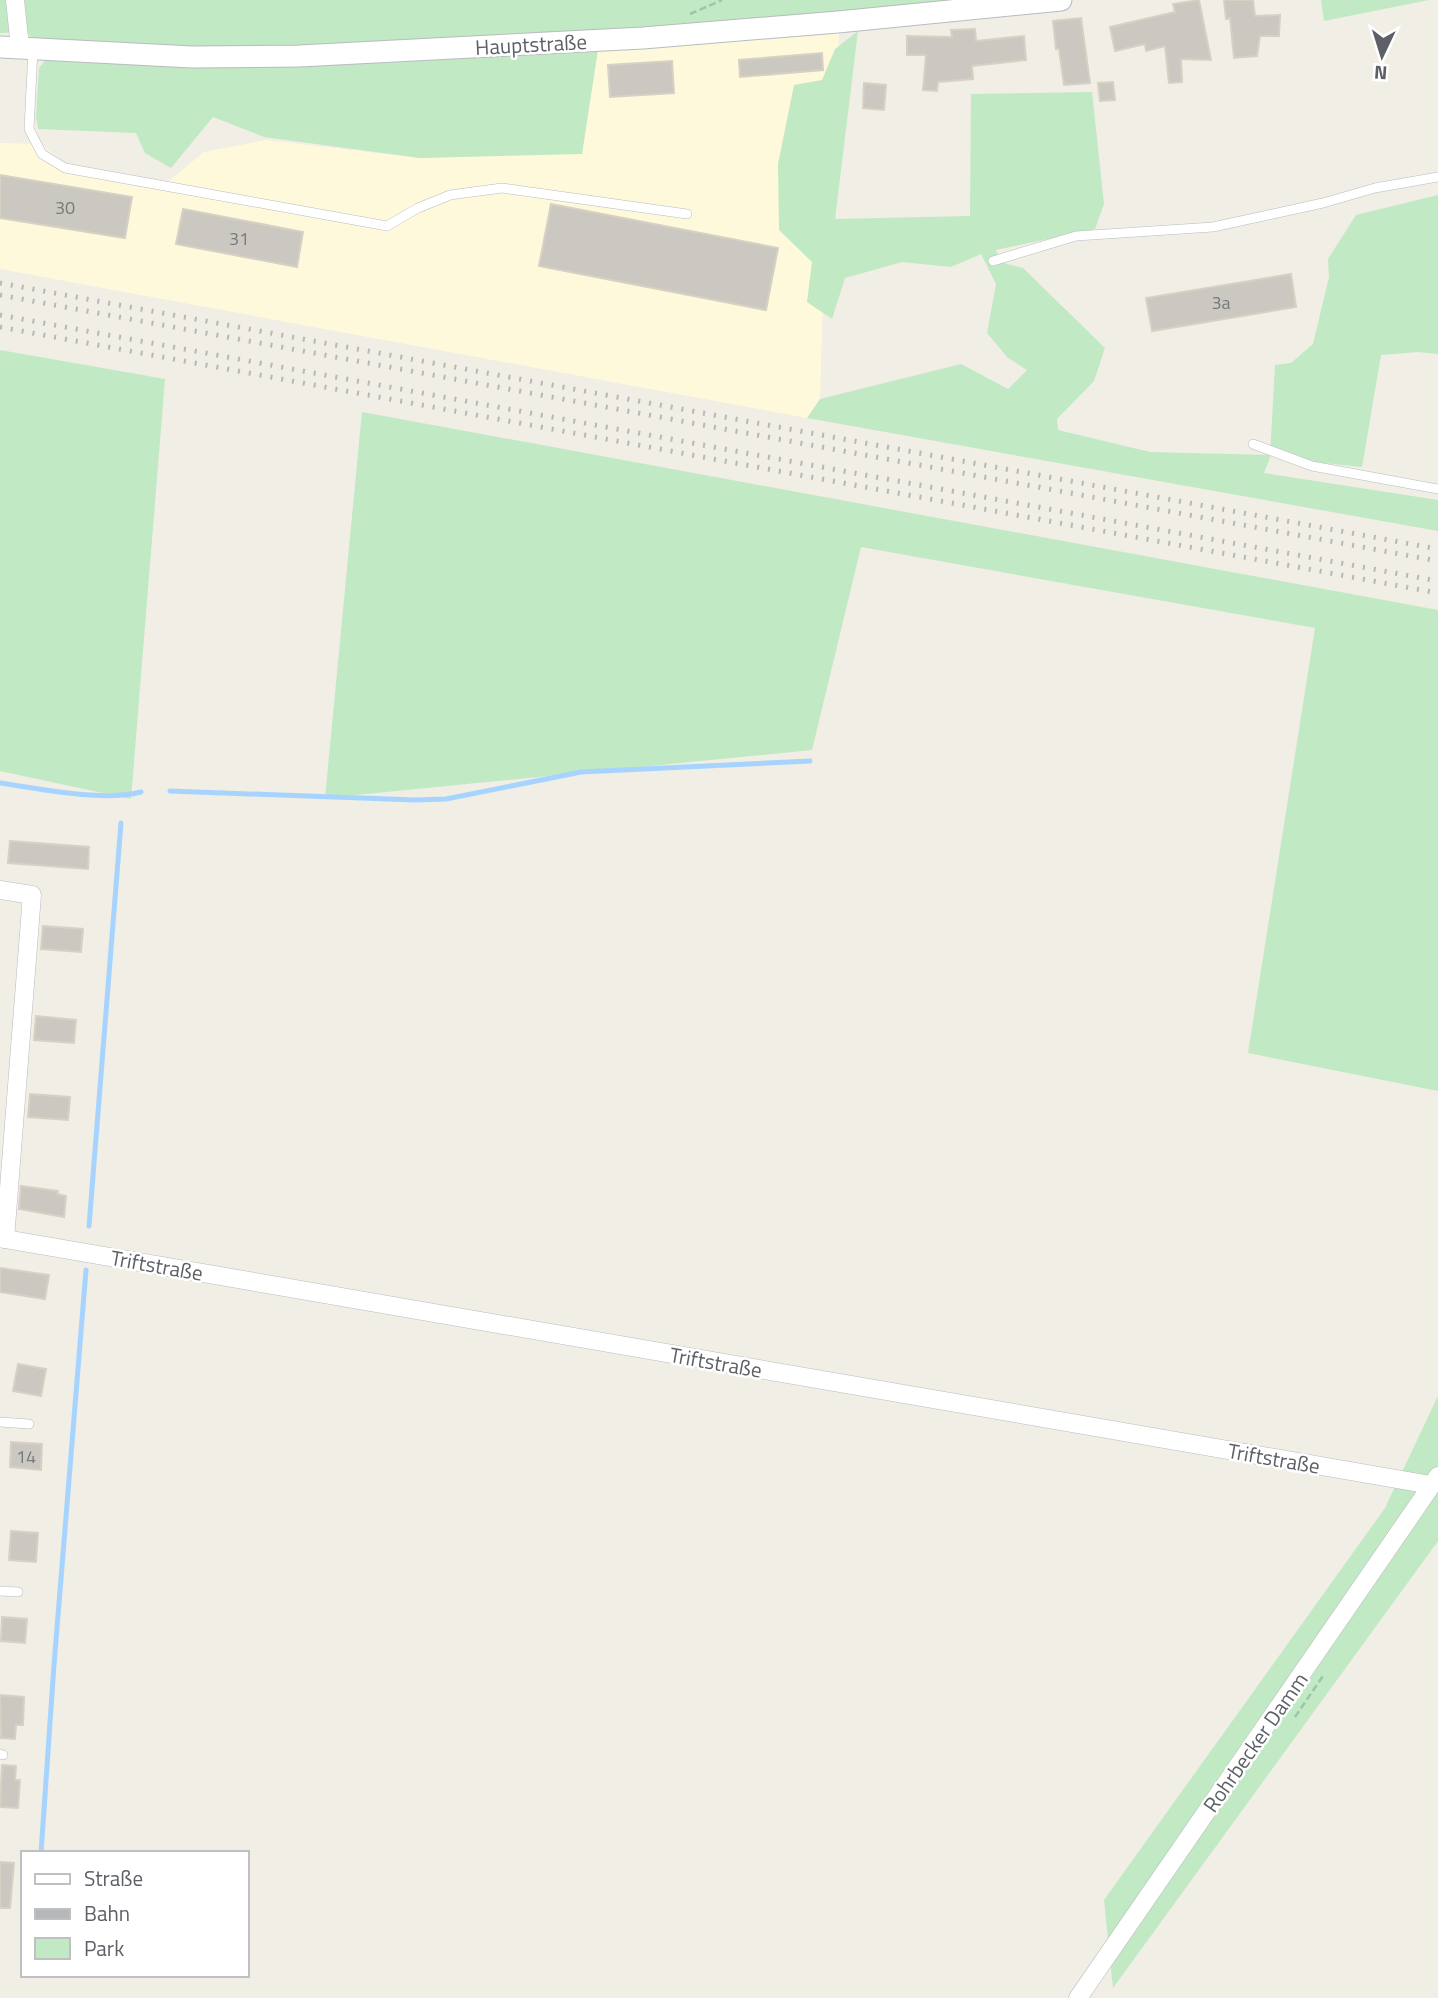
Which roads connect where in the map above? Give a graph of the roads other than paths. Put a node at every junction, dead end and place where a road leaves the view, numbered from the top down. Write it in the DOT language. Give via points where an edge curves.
graph roads {
  1 [pos="15,0"];
  2 [pos="1061,0"];
  3 [pos="18,47"];
  4 [pos="1438,177"];
  5 [pos="687,214"];
  6 [pos="993,261"];
  7 [pos="1253,444"];
  8 [pos="1438,489"];
  9 [pos="0,890"];
  10 [pos="3,1238"];
  11 [pos="0,1422"];
  12 [pos="29,1424"];
  13 [pos="1435,1481"];
  14 [pos="0,1591"];
  15 [pos="18,1592"];
  16 [pos="1078,1998"];
  1 -- 3 [label="street"];
  2 -- 3 [label="street, Hauptstraße" via="643,38 299,56 192,57"];
  3 -- 5 [label="lane" via="29,129 42,154 65,167 387,226 450,195 502,188"];
  4 -- 6 [label="lane" via="1213,227 1076,236"];
  7 -- 8 [label="lane" via="1312,466"];
  9 -- 10 [label="street" via="32,895"];
  10 -- 13 [label="street, Triftstraße"];
  11 -- 12 [label="lane"];
  13 -- 16 [label="street, Rohrbecker Damm"];
  14 -- 15 [label="lane"];
}
